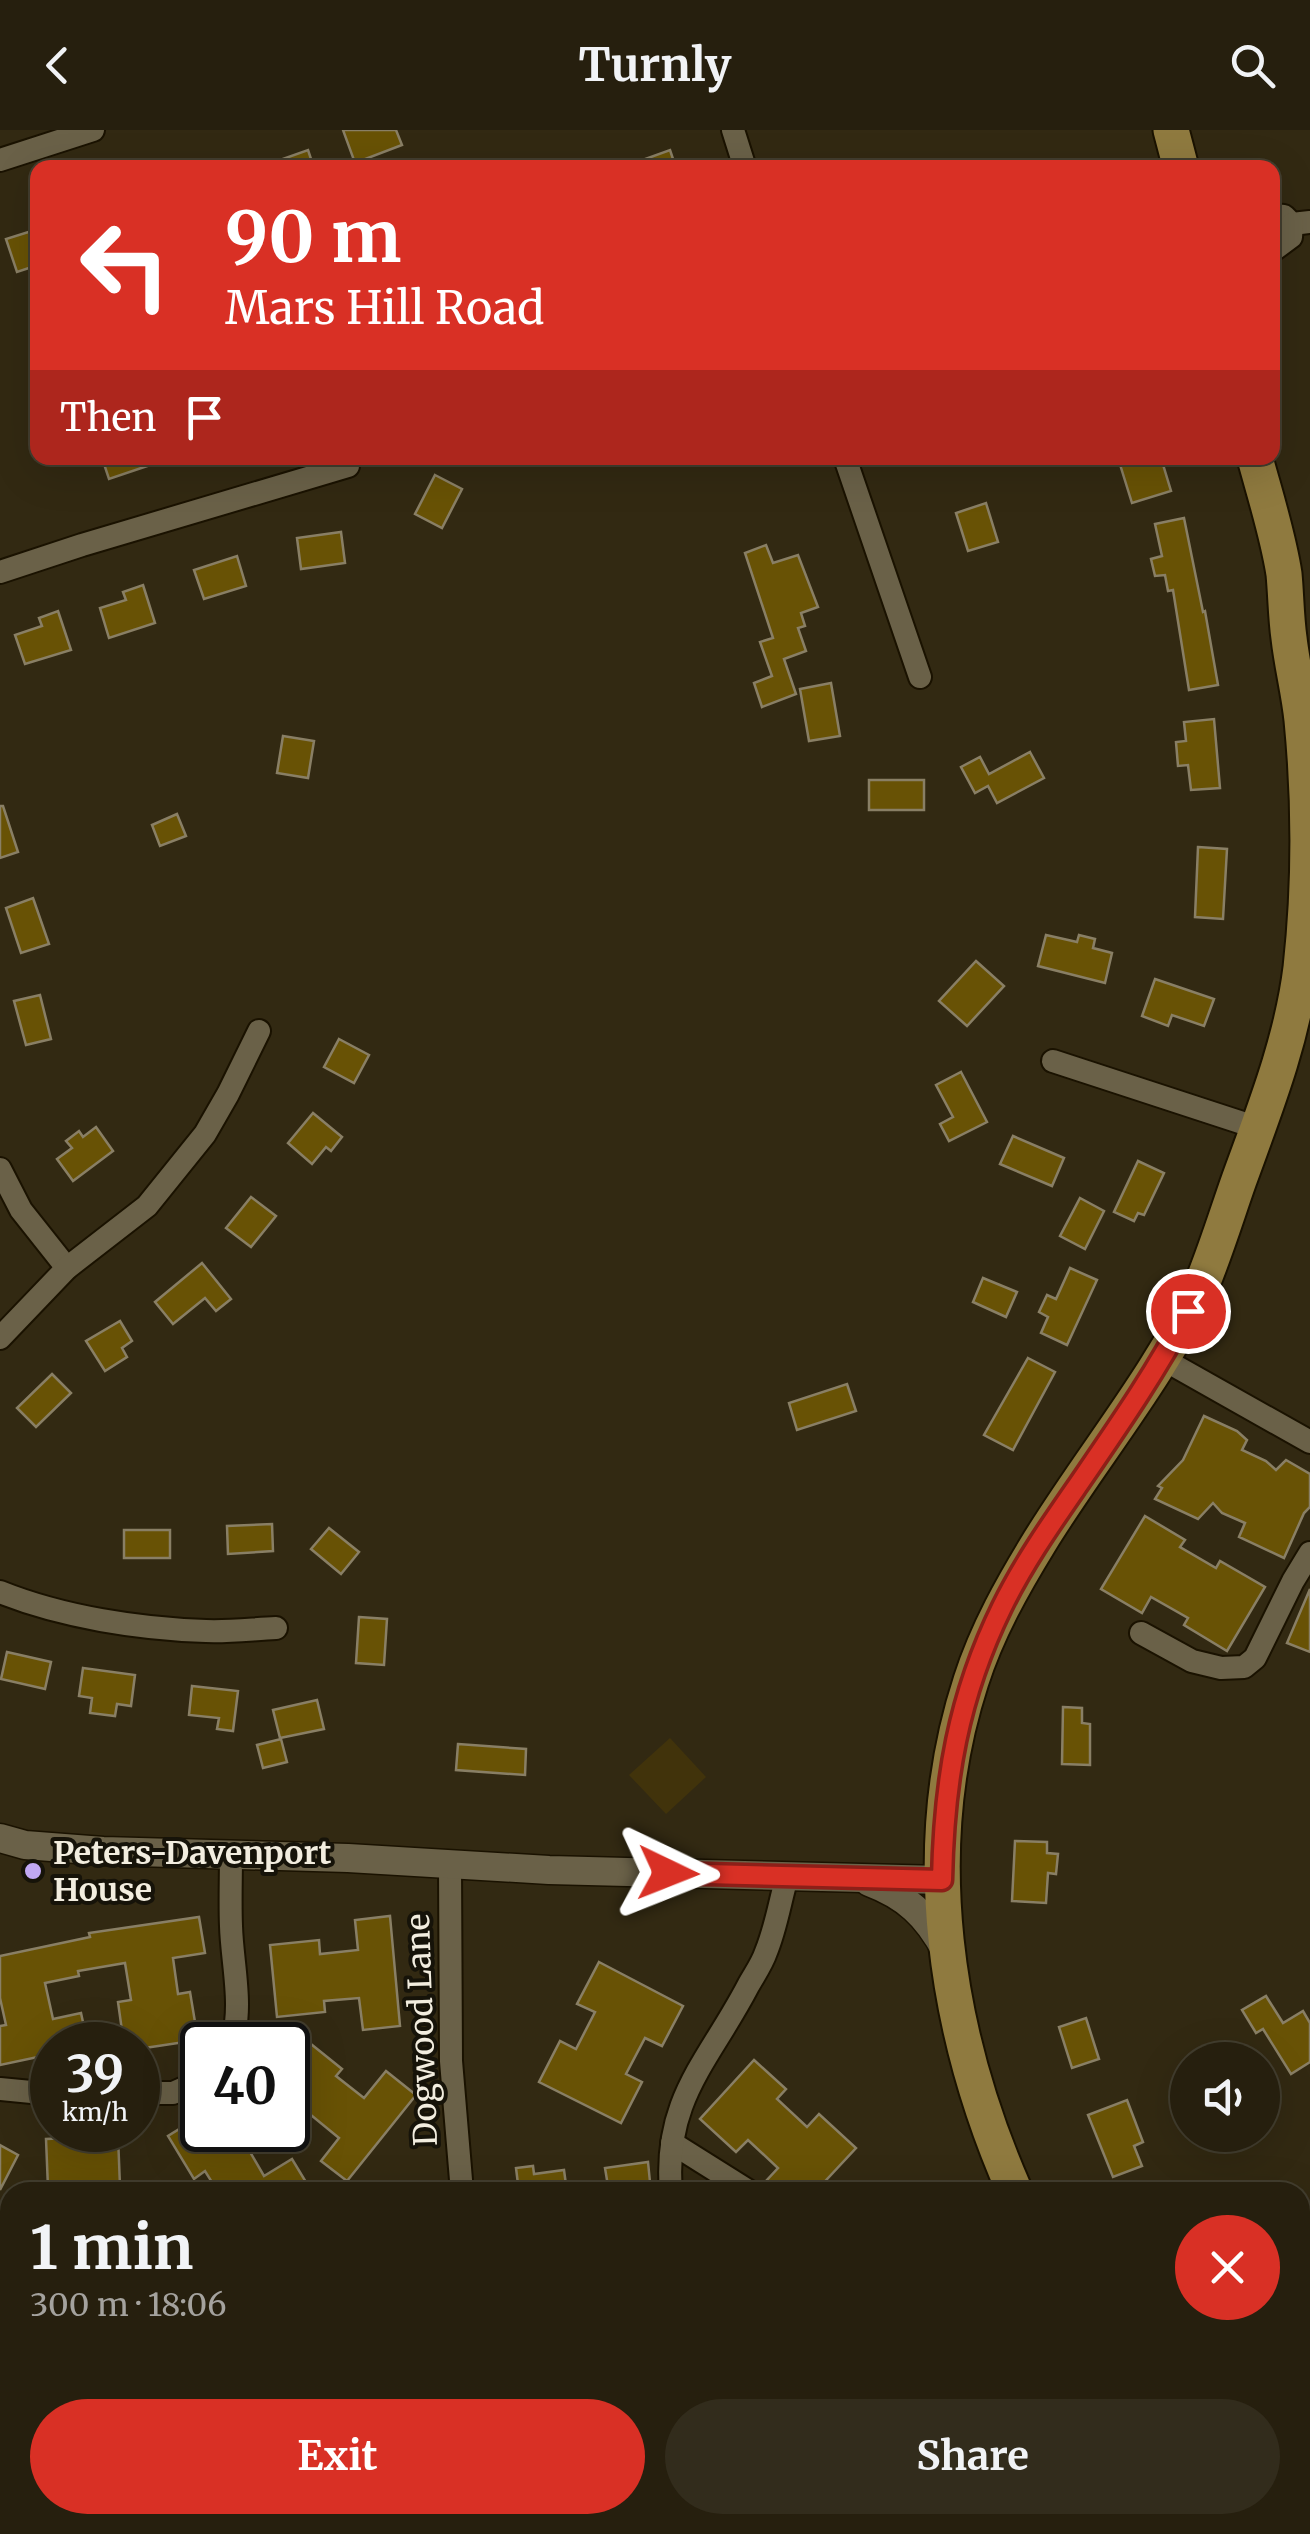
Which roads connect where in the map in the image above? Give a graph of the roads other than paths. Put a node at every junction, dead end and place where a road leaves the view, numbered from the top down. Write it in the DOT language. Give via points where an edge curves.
graph roads {
  1 [pos="93,130"];
  2 [pos="733,130"];
  3 [pos="1171,130"];
  4 [pos="0,160"];
  5 [pos="743,160"];
  6 [pos="1178,160"];
  7 [pos="1291,221"];
  8 [pos="1280,244"];
  9 [pos="846,465"];
  10 [pos="1257,465"];
  11 [pos="348,466"];
  12 [pos="0,572"];
  13 [pos="920,676"];
  14 [pos="259,1030"];
  15 [pos="1053,1061"];
  16 [pos="1258,1128"];
  17 [pos="0,1168"];
  18 [pos="67,1268"];
  19 [pos="0,1338"];
  20 [pos="1161,1358"];
  21 [pos="1310,1442"];
  22 [pos="1310,1553"];
  23 [pos="0,1592"];
  24 [pos="276,1628"];
  25 [pos="1141,1634"];
  26 [pos="0,1838"];
  27 [pos="231,1854"];
  28 [pos="450,1866"];
  29 [pos="787,1877"];
  30 [pos="858,1878"];
  31 [pos="942,1880"];
  32 [pos="948,1953"];
  33 [pos="234,2022"];
  34 [pos="0,2089"];
  35 [pos="30,2092"];
  36 [pos="672,2143"];
  37 [pos="461,2182"];
  38 [pos="671,2182"];
  39 [pos="734,2182"];
  40 [pos="1011,2182"];
  1 -- 4 [label="street"];
  2 -- 5 [label="street"];
  3 -- 6 [label="main road"];
  7 -- 8 [label="street" via="1290,236"];
  9 -- 13 [label="street"];
  10 -- 16 [label="main road" via="1283,570 1310,799 1301,968"];
  11 -- 12 [label="street"];
  14 -- 18 [label="street" via="205,1134 147,1206"];
  15 -- 16 [label="street"];
  16 -- 20 [label="main road" via="1202,1282"];
  17 -- 18 [label="street" via="21,1210"];
  18 -- 19 [label="street"];
  20 -- 21 [label="street"];
  20 -- 31 [label="main road" via="1042,1538 985,1644 953,1750"];
  22 -- 25 [label="street" via="1255,1658 1244,1666 1192,1661"];
  23 -- 24 [label="street" via="110,1622 208,1632"];
  26 -- 27 [label="street" via="103,1851"];
  27 -- 28 [label="street"];
  27 -- 33 [label="street"];
  28 -- 29 [label="street"];
  28 -- 37 [label="street, Dogwood Lane" via="451,2061"];
  29 -- 30 [label="street"];
  29 -- 36 [label="street" via="766,1952 686,2090"];
  30 -- 31 [label="street"];
  30 -- 32 [label="street" via="906,1900"];
  31 -- 32 [label="main road"];
  32 -- 40 [label="main road" via="969,2065"];
  34 -- 35 [label="street"];
  36 -- 38 [label="street"];
  36 -- 39 [label="street"];
}
